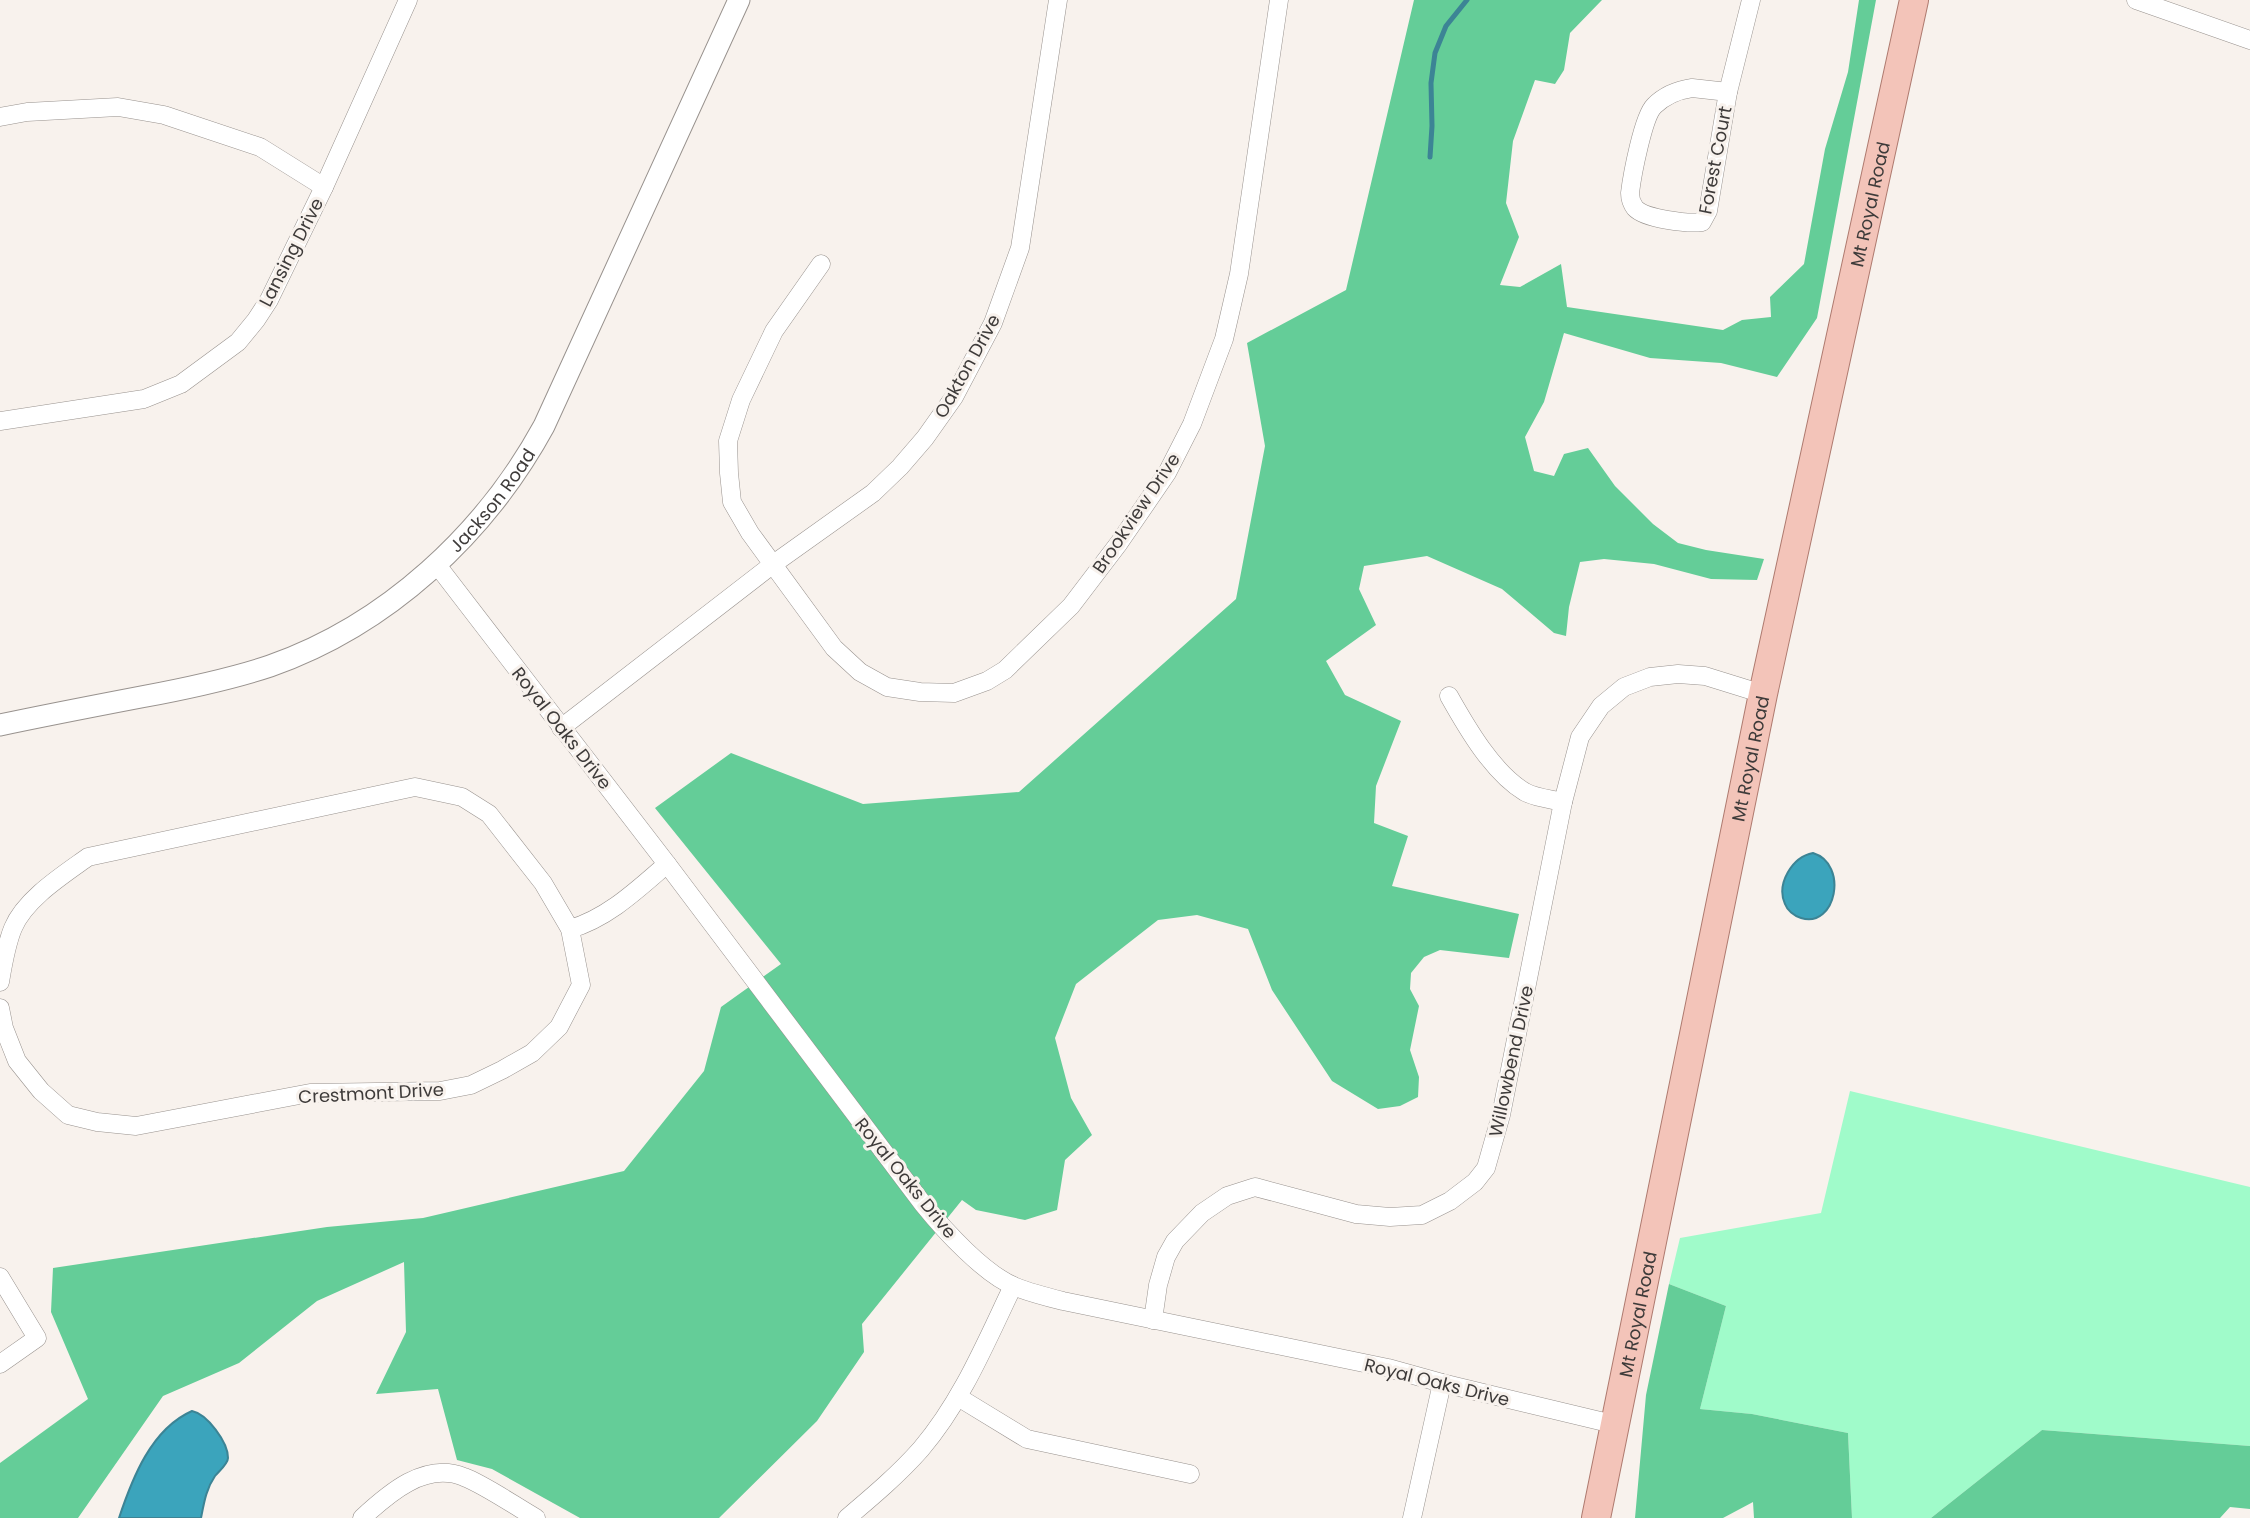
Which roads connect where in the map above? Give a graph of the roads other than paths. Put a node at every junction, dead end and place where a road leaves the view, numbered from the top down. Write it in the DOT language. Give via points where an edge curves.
graph roads {
  1 [pos="408,0"];
  2 [pos="739,0"];
  3 [pos="1055,0"];
  4 [pos="1279,0"];
  5 [pos="1751,0"];
  6 [pos="1914,0"];
  7 [pos="2136,0"];
  8 [pos="2250,40"];
  9 [pos="1728,92"];
  10 [pos="0,117"];
  11 [pos="324,187"];
  12 [pos="821,264"];
  13 [pos="0,421"];
  14 [pos="437,565"];
  15 [pos="772,565"];
  16 [pos="1763,694"];
  17 [pos="1449,696"];
  18 [pos="0,725"];
  19 [pos="561,728"];
  20 [pos="1563,802"];
  21 [pos="667,863"];
  22 [pos="570,929"];
  23 [pos="0,982"];
  24 [pos="0,1008"];
  25 [pos="0,1277"];
  26 [pos="1013,1286"];
  27 [pos="1153,1320"];
  28 [pos="0,1364"];
  29 [pos="1442,1383"];
  30 [pos="958,1397"];
  31 [pos="1617,1425"];
  32 [pos="1190,1474"];
  33 [pos="362,1518"];
  34 [pos="536,1518"];
  35 [pos="847,1518"];
  36 [pos="1412,1518"];
  37 [pos="1596,1518"];
  1 -- 11 [label="street, Lansing Drive"];
  2 -- 14 [label="street, Jackson Road" via="544,426 493,504"];
  3 -- 15 [label="street, Oakton Drive" via="1020,248 993,324 954,397 900,467 873,493"];
  4 -- 15 [label="street, Brookview Drive" via="1239,274 1224,339 1192,424 1167,473 1071,606 1005,670 987,681 954,693 920,692 887,687 860,672 834,648"];
  5 -- 9 [label="street, Forest Court"];
  6 -- 16 [label="main road, Mt Royal Road"];
  7 -- 8 [label="street"];
  9 -- 9 [label="street, Forest Court" via="1709,211 1702,222 1689,224 1643,214 1630,196 1643,128 1652,107 1681,90"];
  10 -- 11 [label="street" via="118,107 164,115 260,147"];
  11 -- 13 [label="street, Lansing Drive" via="256,320 238,342 181,384 144,399"];
  12 -- 15 [label="street, Brookview Drive" via="774,331 741,400 729,441 732,502"];
  14 -- 18 [label="street, Jackson Road" via="345,631 272,665 203,685"];
  14 -- 19 [label="street, Royal Oaks Drive"];
  15 -- 19 [label="street, Oakton Drive"];
  16 -- 20 [label="street, Willowbend Drive" via="1704,676 1678,674 1650,677 1624,687 1601,706 1580,737"];
  16 -- 31 [label="main road, Mt Royal Road"];
  17 -- 20 [label="street" via="1480,746 1511,782 1527,793"];
  19 -- 21 [label="street, Royal Oaks Drive"];
  20 -- 27 [label="street, Willowbend Drive" via="1501,1115 1481,1175 1450,1201 1422,1215 1356,1214 1255,1187 1227,1196 1174,1241 1160,1276"];
  21 -- 22 [label="street" via="626,899 589,923"];
  21 -- 26 [label="street, Royal Oaks Drive" via="923,1204 966,1251"];
  22 -- 23 [label="street, Crestmont Drive" via="543,883 489,814 462,797 415,787 88,857 32,902 13,926"];
  22 -- 24 [label="street, Crestmont Drive" via="581,985 559,1027 532,1053 502,1070 471,1085 440,1091 310,1093 136,1126 97,1122 68,1115 41,1091 17,1060"];
  25 -- 28 [label="street" via="37,1338"];
  26 -- 27 [label="street, Royal Oaks Drive"];
  26 -- 30 [label="street"];
  27 -- 29 [label="street, Royal Oaks Drive"];
  29 -- 31 [label="street, Royal Oaks Drive"];
  29 -- 36 [label="street"];
  30 -- 32 [label="street" via="1027,1439"];
  30 -- 35 [label="street" via="921,1449"];
  31 -- 37 [label="main road, Mt Royal Road"];
  33 -- 34 [label="street" via="415,1478 439,1474 462,1476"];
}
